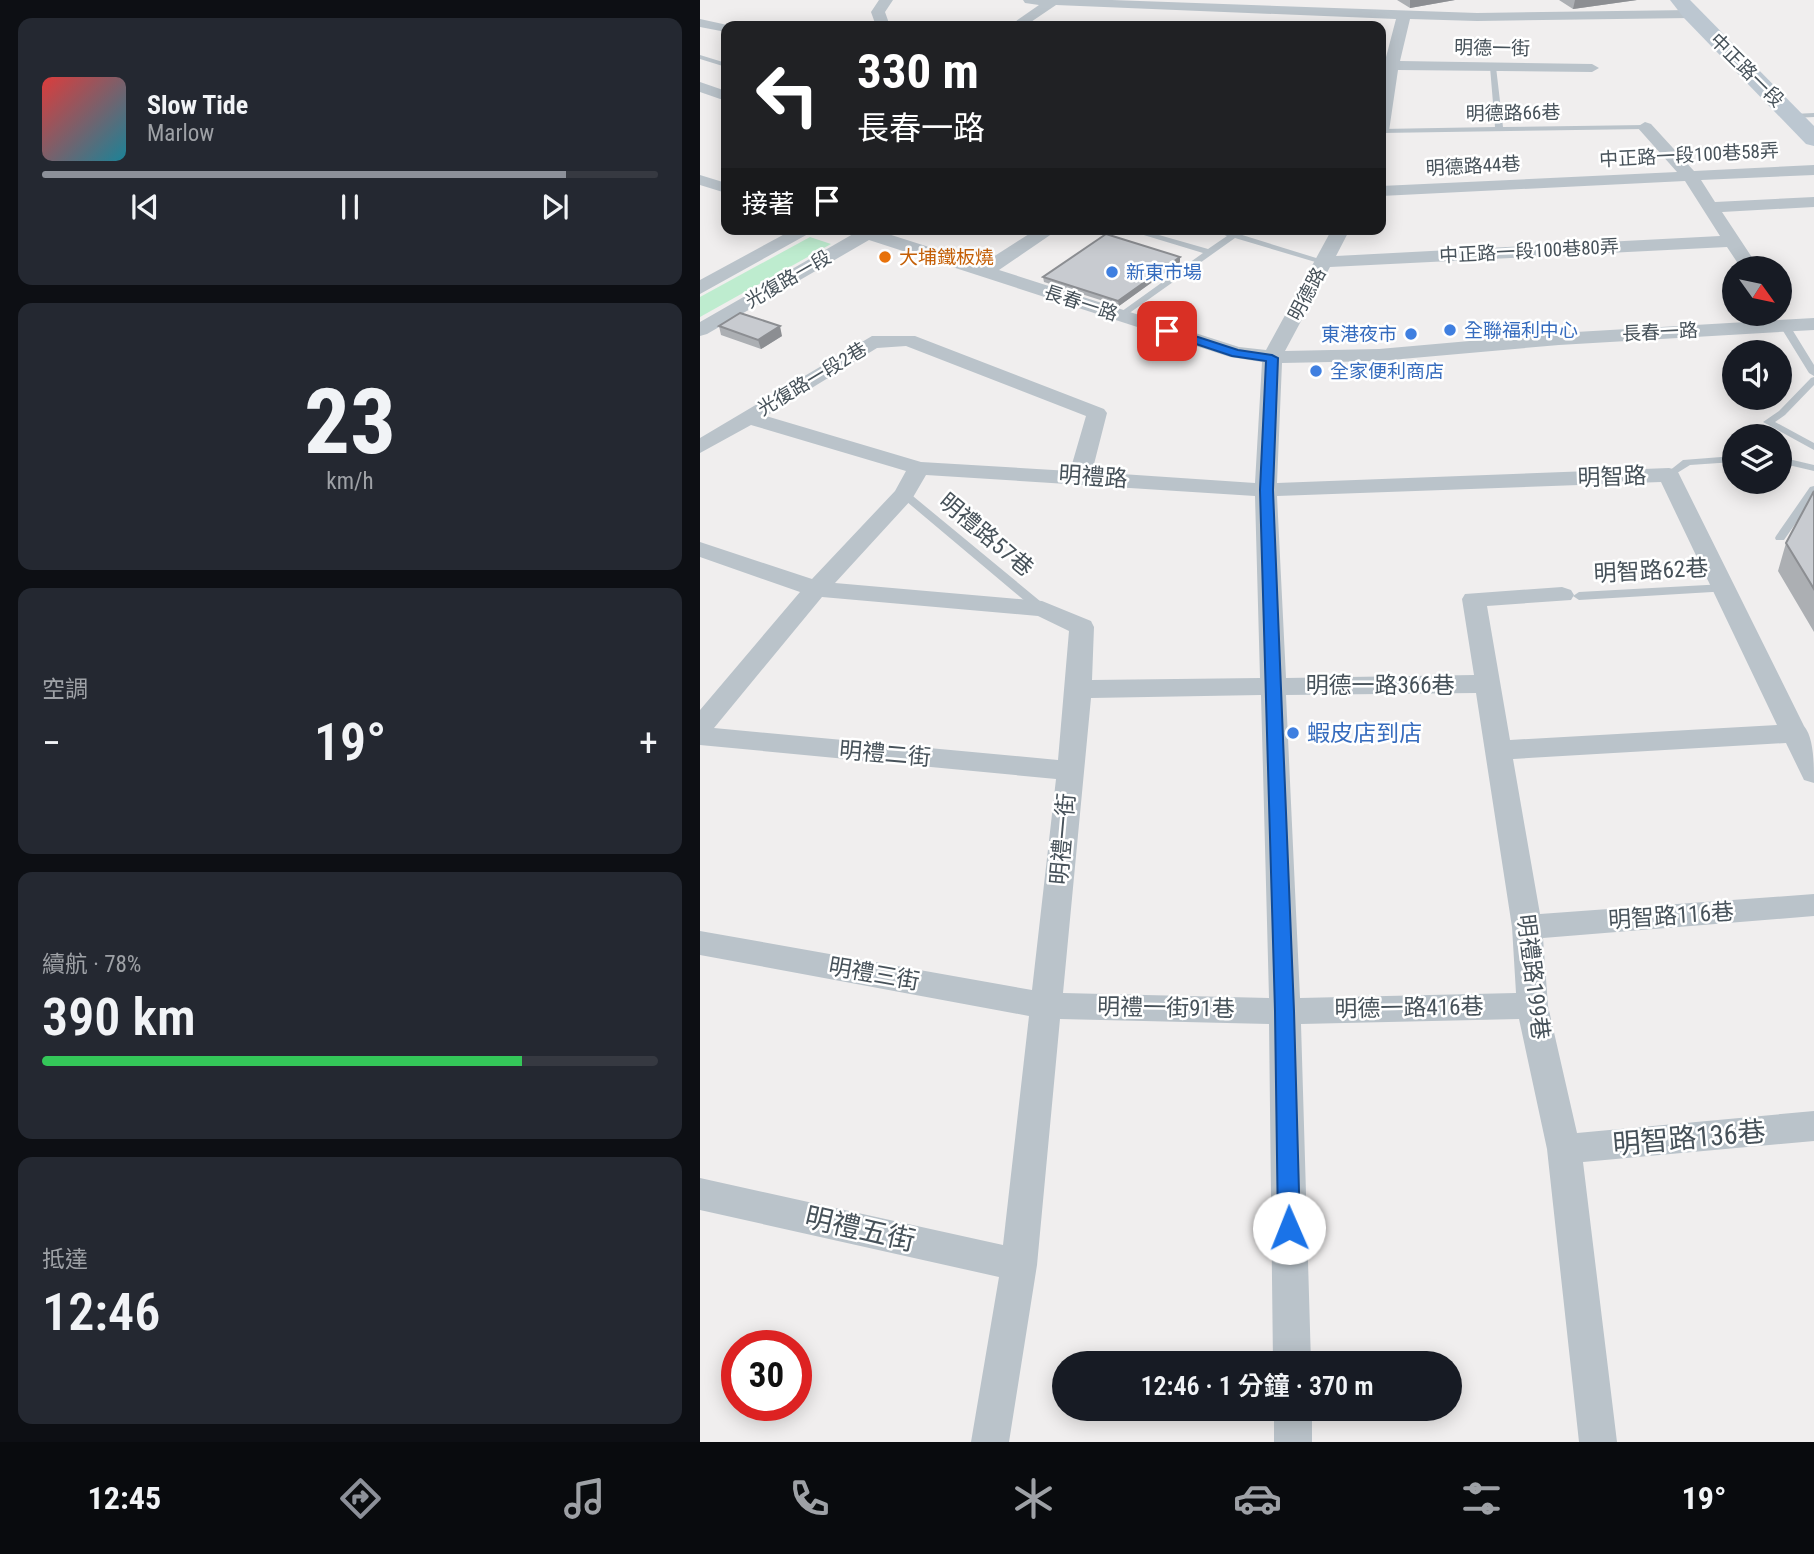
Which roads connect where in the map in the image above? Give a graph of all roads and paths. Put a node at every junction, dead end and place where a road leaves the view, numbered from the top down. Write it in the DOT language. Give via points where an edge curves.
graph roads {
  1 [pos="886,0"];
  2 [pos="1030,0"];
  3 [pos="1055,1"];
  4 [pos="1169,4"];
  5 [pos="1220,4"];
  6 [pos="1686,7"];
  7 [pos="1404,15"];
  8 [pos="1315,19"];
  9 [pos="881,21"];
  10 [pos="1024,21"];
  11 [pos="1162,21"];
  12 [pos="1215,21"];
  13 [pos="700,23"];
  14 [pos="721,26"];
  15 [pos="700,57"];
  16 [pos="721,63"];
  17 [pos="1386,66"];
  18 [pos="1493,67"];
  19 [pos="1592,68"];
  20 [pos="702,89"];
  21 [pos="721,95"];
  22 [pos="1804,115"];
  23 [pos="1645,127"];
  24 [pos="1499,129"];
  25 [pos="1386,131"];
  26 [pos="1814,139"];
  27 [pos="1814,170"];
  28 [pos="1690,176"];
  29 [pos="701,181"];
  30 [pos="1567,182"];
  31 [pos="721,187"];
  32 [pos="1386,191"];
  33 [pos="1814,202"];
  34 [pos="1711,207"];
  35 [pos="797,235"];
  36 [pos="859,235"];
  37 [pos="878,235"];
  38 [pos="1041,235"];
  39 [pos="1149,235"];
  40 [pos="1338,235"];
  41 [pos="1232,236"];
  42 [pos="1734,241"];
  43 [pos="1209,252"];
  44 [pos="1743,256"];
  45 [pos="1325,262"];
  46 [pos="984,271"];
  47 [pos="700,288"];
  48 [pos="1121,316"];
  49 [pos="1792,321"];
  50 [pos="1814,324"];
  51 [pos="1722,325"];
  52 [pos="1786,326"];
  53 [pos="700,330"];
  54 [pos="1272,358"];
  55 [pos="1814,373"];
  56 [pos="1814,380"];
  57 [pos="748,417"];
  58 [pos="1812,442"];
  59 [pos="700,447"];
  60 [pos="1722,460"];
  61 [pos="1792,463"];
  62 [pos="919,468"];
  63 [pos="1814,468"];
  64 [pos="1669,475"];
  65 [pos="1080,476"];
  66 [pos="1814,489"];
  67 [pos="1266,490"];
  68 [pos="904,494"];
  69 [pos="1780,538"];
  70 [pos="700,549"];
  71 [pos="1726,588"];
  72 [pos="816,589"];
  73 [pos="1571,596"];
  74 [pos="1042,609"];
  75 [pos="1487,684"];
  76 [pos="1273,686"];
  77 [pos="1079,689"];
  78 [pos="700,727"];
  79 [pos="1797,733"];
  80 [pos="700,736"];
  81 [pos="1497,750"];
  82 [pos="1069,771"];
  83 [pos="1814,773"];
  84 [pos="1814,905"];
  85 [pos="1527,928"];
  86 [pos="700,943"];
  87 [pos="1047,1006"];
  88 [pos="1532,1006"];
  89 [pos="1285,1011"];
  90 [pos="1814,1126"];
  91 [pos="1564,1149"];
  92 [pos="700,1194"];
  93 [pos="1019,1265"];
  94 [pos="1292,1351"];
  95 [pos="1293,1421"];
  96 [pos="990,1442"];
  97 [pos="1293,1442"];
  98 [pos="1598,1442"];
  1 -- 9 [label="street" via="878,12"];
  2 -- 3 [label="street"];
  3 -- 4 [label="street"];
  3 -- 10 [label="street"];
  4 -- 5 [label="street"];
  4 -- 11 [label="street"];
  5 -- 8 [label="street"];
  5 -- 12 [label="street"];
  6 -- 7 [label="street" via="1537,17"];
  6 -- 22 [label="main road, 中正路一段"];
  7 -- 8 [label="street"];
  7 -- 17 [label="street"];
  13 -- 14 [label="street"];
  15 -- 16 [label="lane"];
  17 -- 18 [label="street, 明德一街"];
  18 -- 19 [label="street, 明德一街"];
  18 -- 24 [label="lane"];
  20 -- 21 [label="street"];
  22 -- 26 [label="main road, 中正路一段"];
  23 -- 24 [label="lane, 明德路66巷"];
  23 -- 28 [label="street"];
  24 -- 25 [label="lane, 明德路66巷"];
  27 -- 28 [label="street, 中正路一段100巷58弄"];
  28 -- 30 [label="street, 中正路一段100巷58弄"];
  28 -- 34 [label="street"];
  29 -- 31 [label="street"];
  30 -- 32 [label="street, 明德路44巷"];
  33 -- 34 [label="street"];
  34 -- 42 [label="street"];
  35 -- 47 [label="street, 光復路一段"];
  36 -- 53 [label="street, 光復路一段"];
  37 -- 46 [label="street, 長春一路"];
  38 -- 46 [label="street"];
  39 -- 43 [label="lane"];
  40 -- 45 [label="street, 明德路"];
  41 -- 43 [label="lane"];
  41 -- 45 [label="lane"];
  42 -- 44 [label="street"];
  42 -- 45 [label="street, 中正路一段100巷80弄"];
  43 -- 48 [label="lane"];
  45 -- 54 [label="street, 明德路"];
  46 -- 48 [label="street, 長春一路"];
  48 -- 54 [label="street, 長春一路" via="1237,353"];
  49 -- 50 [label="street, 長春一路"];
  51 -- 54 [label="street, 長春一路" via="1377,354"];
  52 -- 55 [label="lane"];
  54 -- 67 [label="street"];
  56 -- 58 [label="lane" via="1768,422"];
  57 -- 59 [label="street"];
  57 -- 62 [label="street, 明禮路"];
  57 -- 65 [label="street, 光復路一段2巷" via="872,342 908,340 1097,413"];
  60 -- 64 [label="lane" via="1687,462"];
  61 -- 63 [label="lane"];
  62 -- 65 [label="street, 明禮路"];
  62 -- 68 [label="street"];
  64 -- 67 [label="street, 明智路"];
  64 -- 71 [label="street, 明智路"];
  65 -- 67 [label="street, 明禮路"];
  66 -- 69 [label="lane"];
  67 -- 76 [label="street"];
  68 -- 72 [label="street"];
  68 -- 74 [label="lane, 明禮路57巷"];
  70 -- 72 [label="street, 明禮一街"];
  71 -- 73 [label="lane, 明智路62巷"];
  71 -- 79 [label="street, 明智路"];
  72 -- 74 [label="street, 明禮一街"];
  72 -- 78 [label="street"];
  73 -- 75 [label="street, 明禮路199巷" via="1474,599"];
  74 -- 77 [label="street, 明禮一街" via="1082,627"];
  75 -- 76 [label="street, 明德一路366巷"];
  75 -- 81 [label="street, 明禮路199巷"];
  76 -- 77 [label="street, 明德一路366巷"];
  76 -- 89 [label="street"];
  77 -- 82 [label="street, 明禮一街"];
  79 -- 81 [label="street"];
  79 -- 83 [label="street, 明智路"];
  80 -- 82 [label="street, 明禮二街"];
  81 -- 85 [label="street, 明禮路199巷"];
  82 -- 87 [label="street, 明禮一街"];
  84 -- 85 [label="street, 明智路116巷"];
  85 -- 88 [label="street, 明禮路199巷"];
  86 -- 87 [label="street, 明禮三街"];
  87 -- 89 [label="street, 明禮一街91巷"];
  87 -- 93 [label="street, 明禮一街"];
  88 -- 89 [label="street, 明德一路416巷"];
  88 -- 91 [label="street, 明禮路199巷"];
  89 -- 94 [label="street"];
  90 -- 91 [label="street, 明智路136巷"];
  91 -- 98 [label="street, 明禮路199巷"];
  92 -- 93 [label="street, 明禮五街"];
  93 -- 96 [label="street, 明禮一街"];
  95 -- 97 [label="street"];
}
